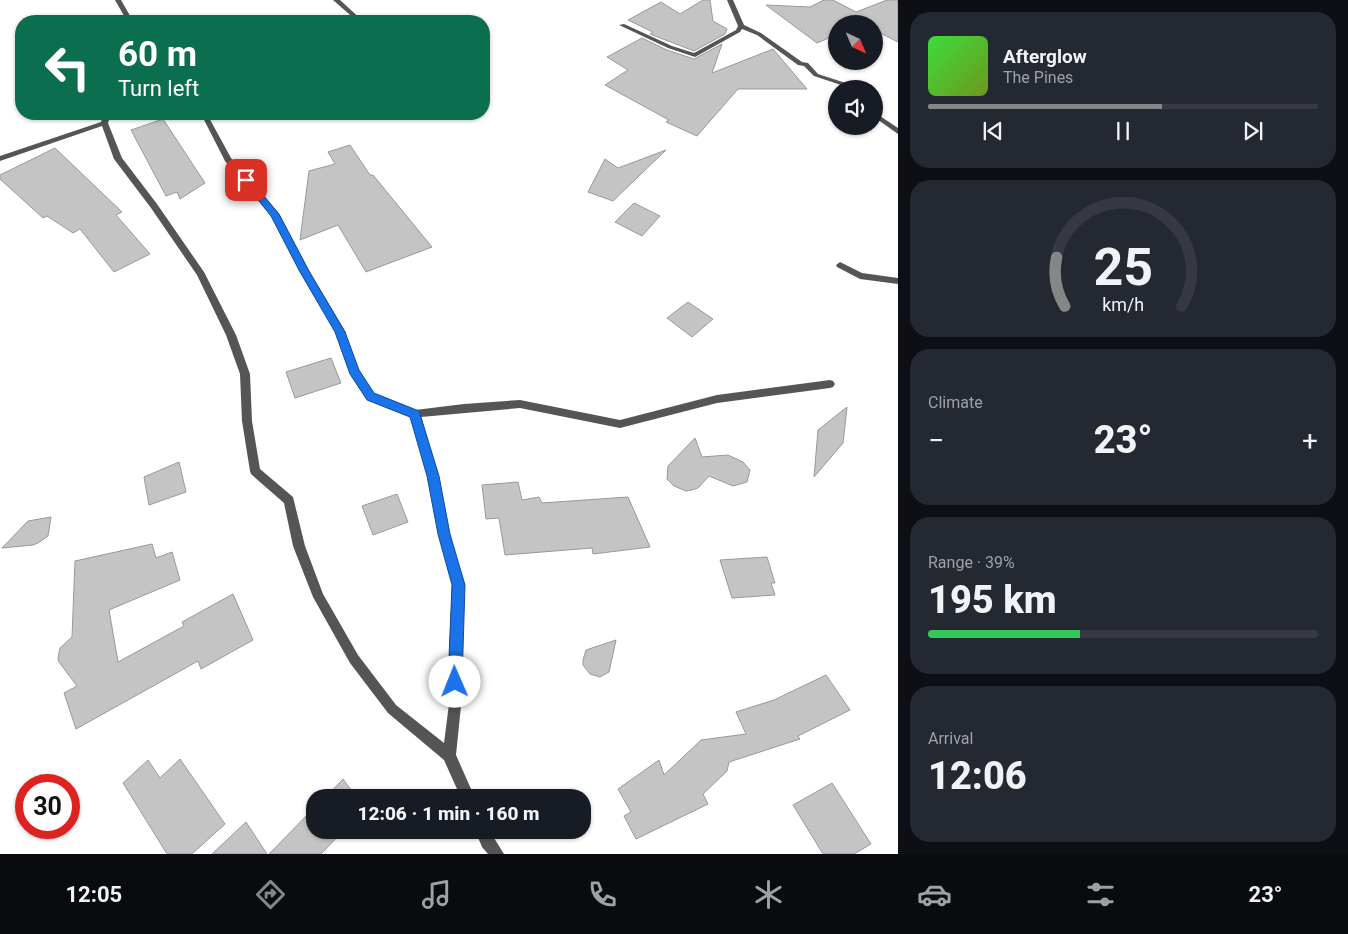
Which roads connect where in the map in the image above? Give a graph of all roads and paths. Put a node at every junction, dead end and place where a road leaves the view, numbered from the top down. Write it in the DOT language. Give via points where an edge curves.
graph roads {
  1 [pos="118,0"];
  2 [pos="336,0"];
  3 [pos="730,0"];
  4 [pos="127,15"];
  5 [pos="353,15"];
  6 [pos="622,25"];
  7 [pos="741,26"];
  8 [pos="832,80"];
  9 [pos="101,120"];
  10 [pos="107,120"];
  11 [pos="207,120"];
  12 [pos="883,121"];
  13 [pos="898,132"];
  14 [pos="0,159"];
  15 [pos="840,265"];
  16 [pos="898,281"];
  17 [pos="830,384"];
  18 [pos="415,414"];
  19 [pos="449,755"];
  20 [pos="464,789"];
  21 [pos="486,839"];
  22 [pos="497,854"];
  1 -- 4 [label="street"];
  2 -- 5 [label="street"];
  3 -- 7 [label="street"];
  6 -- 7 [label="street" via="670,48 695,55 726,40"];
  7 -- 8 [label="street" via="759,34 800,64 806,64 816,75"];
  9 -- 14 [label="street"];
  10 -- 19 [label="street" via="118,159 201,274 230,335 245,374 247,421 255,470 289,500 299,546 319,597 354,659 392,709"];
  11 -- 18 [label="street" via="228,159 275,214 340,332 354,371 370,397"];
  12 -- 13 [label="street"];
  15 -- 16 [label="street" via="860,276"];
  17 -- 18 [label="street" via="717,399 620,424 520,404"];
  18 -- 19 [label="street" via="458,585 456,696"];
  19 -- 20 [label="street"];
  21 -- 22 [label="street"];
}
